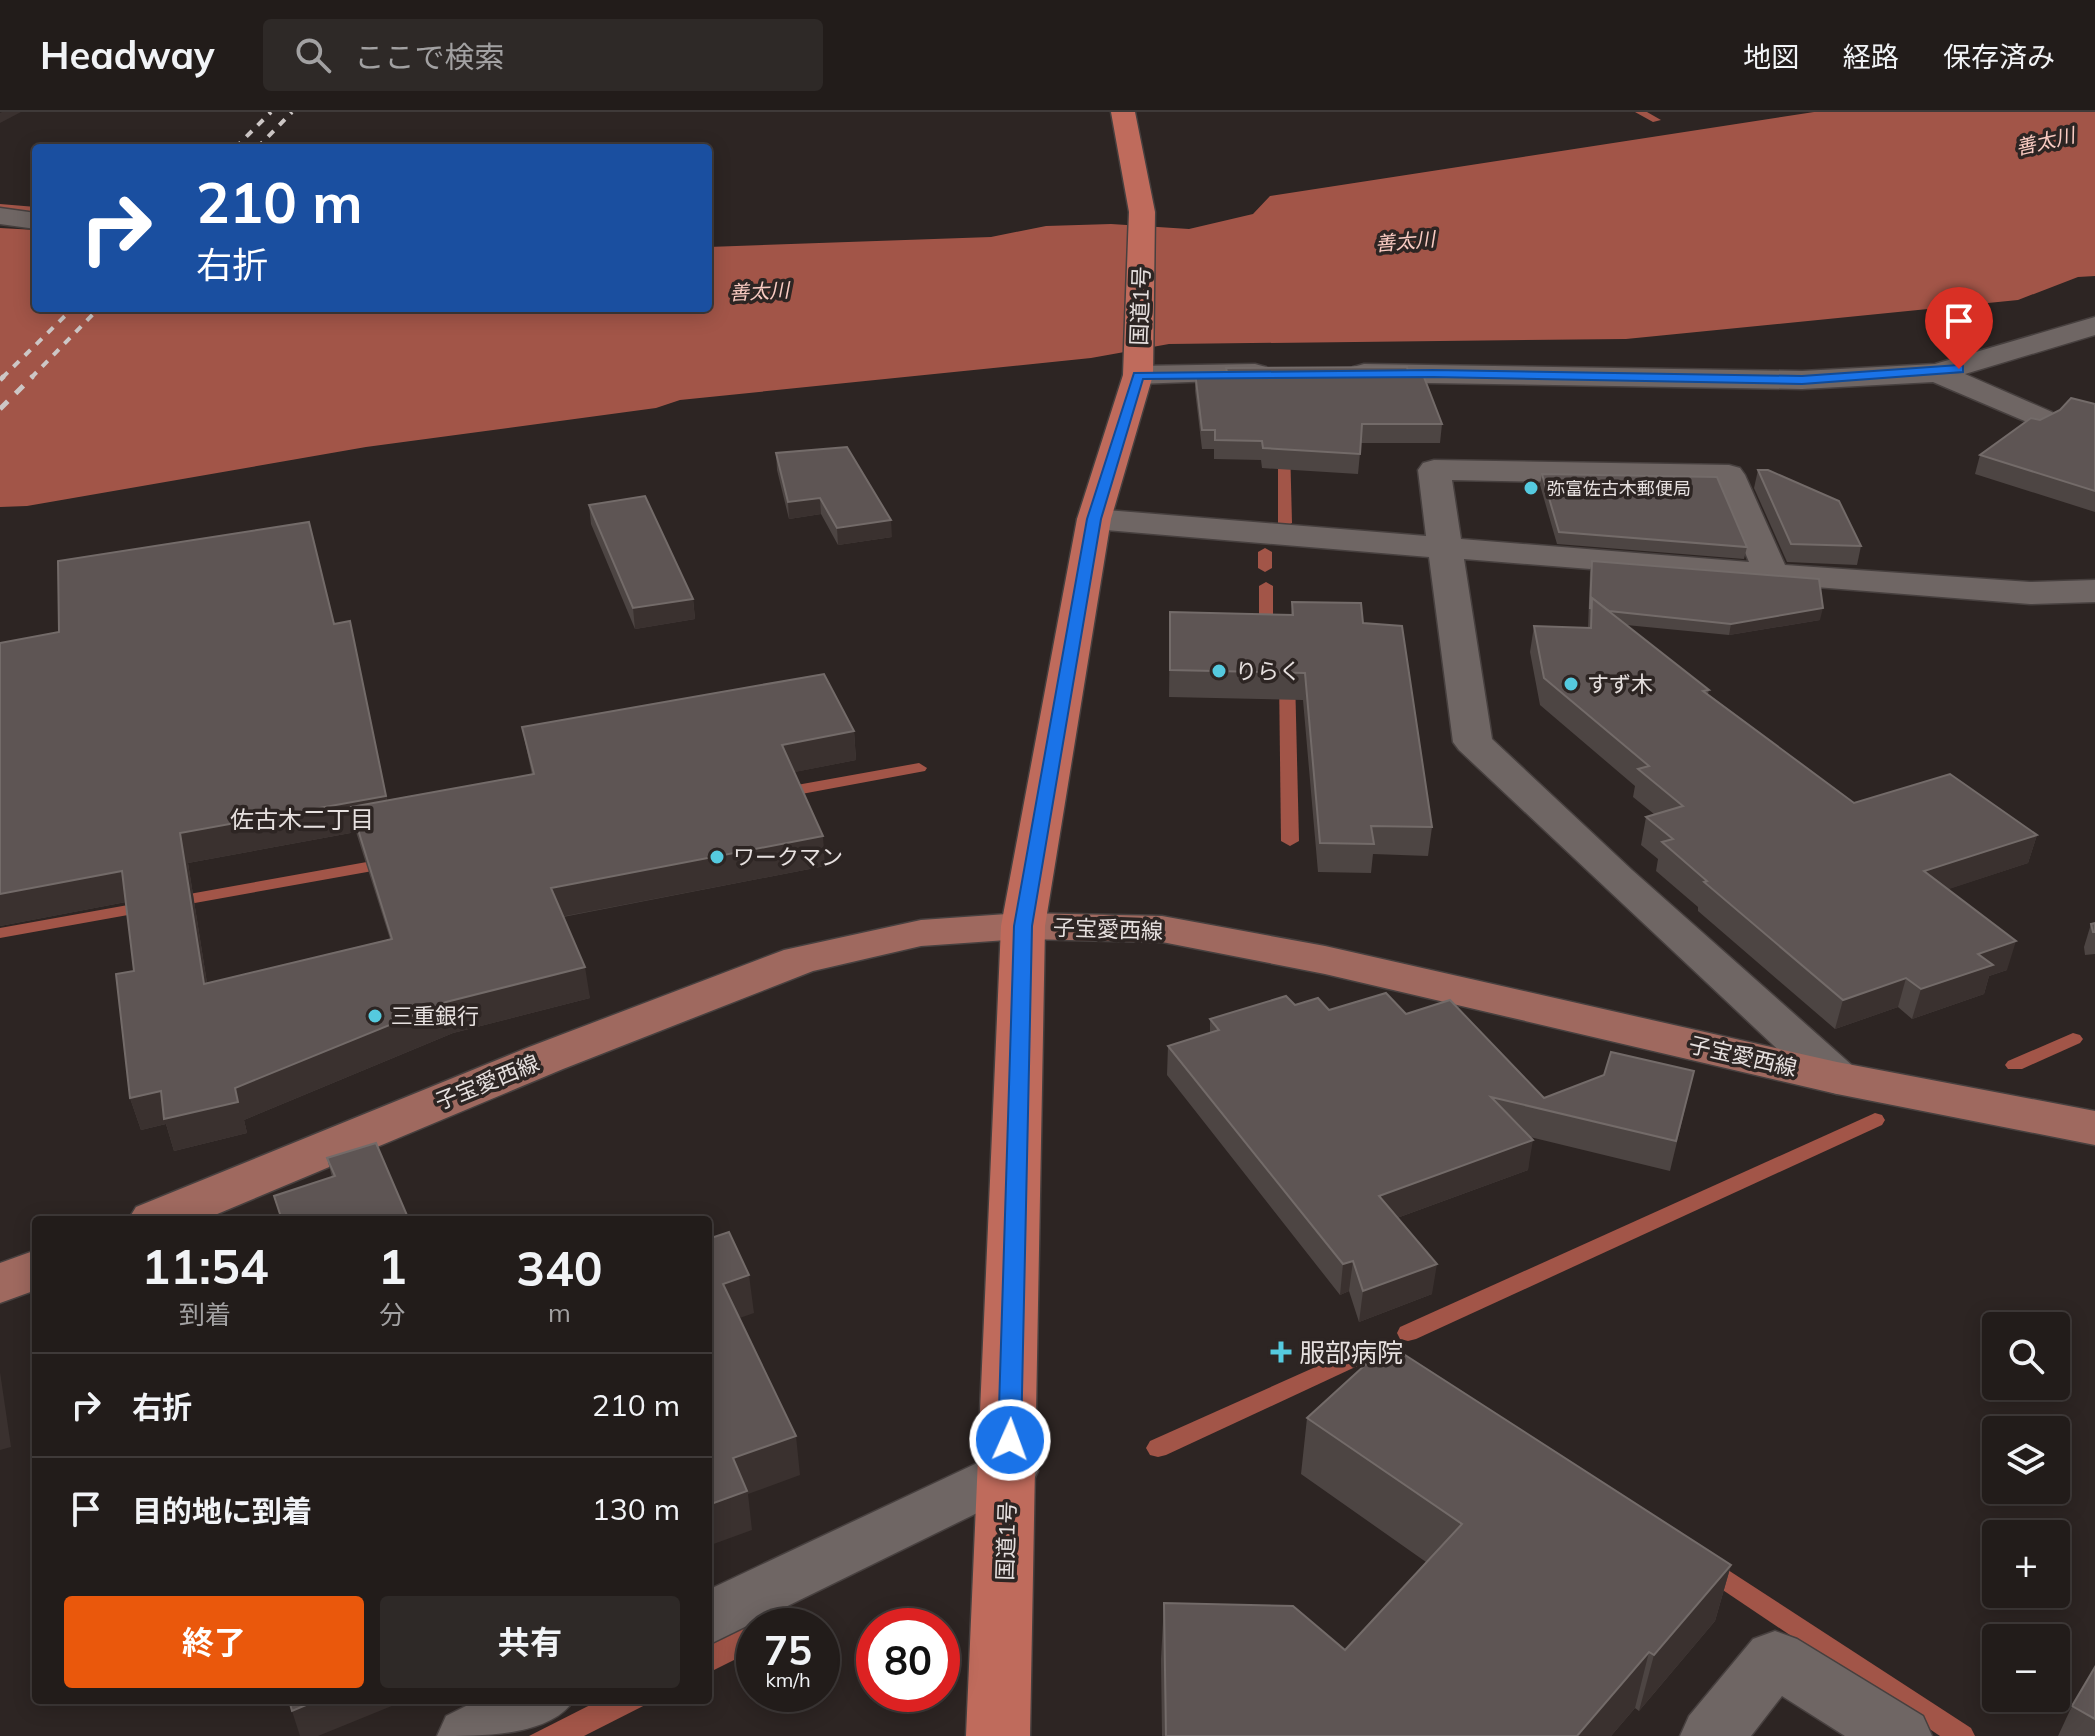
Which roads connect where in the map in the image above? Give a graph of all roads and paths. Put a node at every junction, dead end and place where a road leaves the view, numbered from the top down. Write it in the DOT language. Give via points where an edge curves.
graph roads {
  1 [pos="1123,112"];
  2 [pos="0,216"];
  3 [pos="32,220"];
  4 [pos="2095,326"];
  5 [pos="1277,373"];
  6 [pos="1340,373"];
  7 [pos="1937,373"];
  8 [pos="1138,375"];
  9 [pos="2041,419"];
  10 [pos="1094,519"];
  11 [pos="1444,550"];
  12 [pos="1772,575"];
  13 [pos="2095,591"];
  14 [pos="1023,926"];
  15 [pos="1837,1078"];
  16 [pos="2095,1128"];
  17 [pos="164,1216"];
  18 [pos="32,1271"];
  19 [pos="0,1284"];
  20 [pos="1009,1471"];
  21 [pos="712,1617"];
  22 [pos="534,1704"];
  23 [pos="469,1736"];
  24 [pos="998,1736"];
  25 [pos="1712,1736"];
  26 [pos="1900,1736"];
  1 -- 8 [label="highway, 国道1号" via="1142,212"];
  2 -- 3 [label="street"];
  4 -- 7 [label="street"];
  5 -- 8 [label="street"];
  6 -- 7 [label="street" via="1802,380"];
  7 -- 9 [label="street"];
  8 -- 10 [label="highway, 国道1号"];
  10 -- 11 [label="street"];
  10 -- 14 [label="highway, 国道1号"];
  11 -- 12 [label="street"];
  11 -- 12 [label="street" via="1434,470 1729,475"];
  11 -- 15 [label="street" via="1473,742"];
  12 -- 13 [label="street" via="2030,593"];
  14 -- 15 [label="main road, 子宝愛西線" via="1162,929 1218,939"];
  14 -- 17 [label="main road, 子宝愛西線" via="921,933 800,960"];
  14 -- 20 [label="highway, 国道1号"];
  15 -- 16 [label="main road, 子宝愛西線"];
  18 -- 19 [label="main road"];
  20 -- 21 [label="street"];
  20 -- 24 [label="highway, 国道1号"];
  22 -- 23 [label="street"];
  25 -- 26 [label="street" via="1775,1658"];
}
